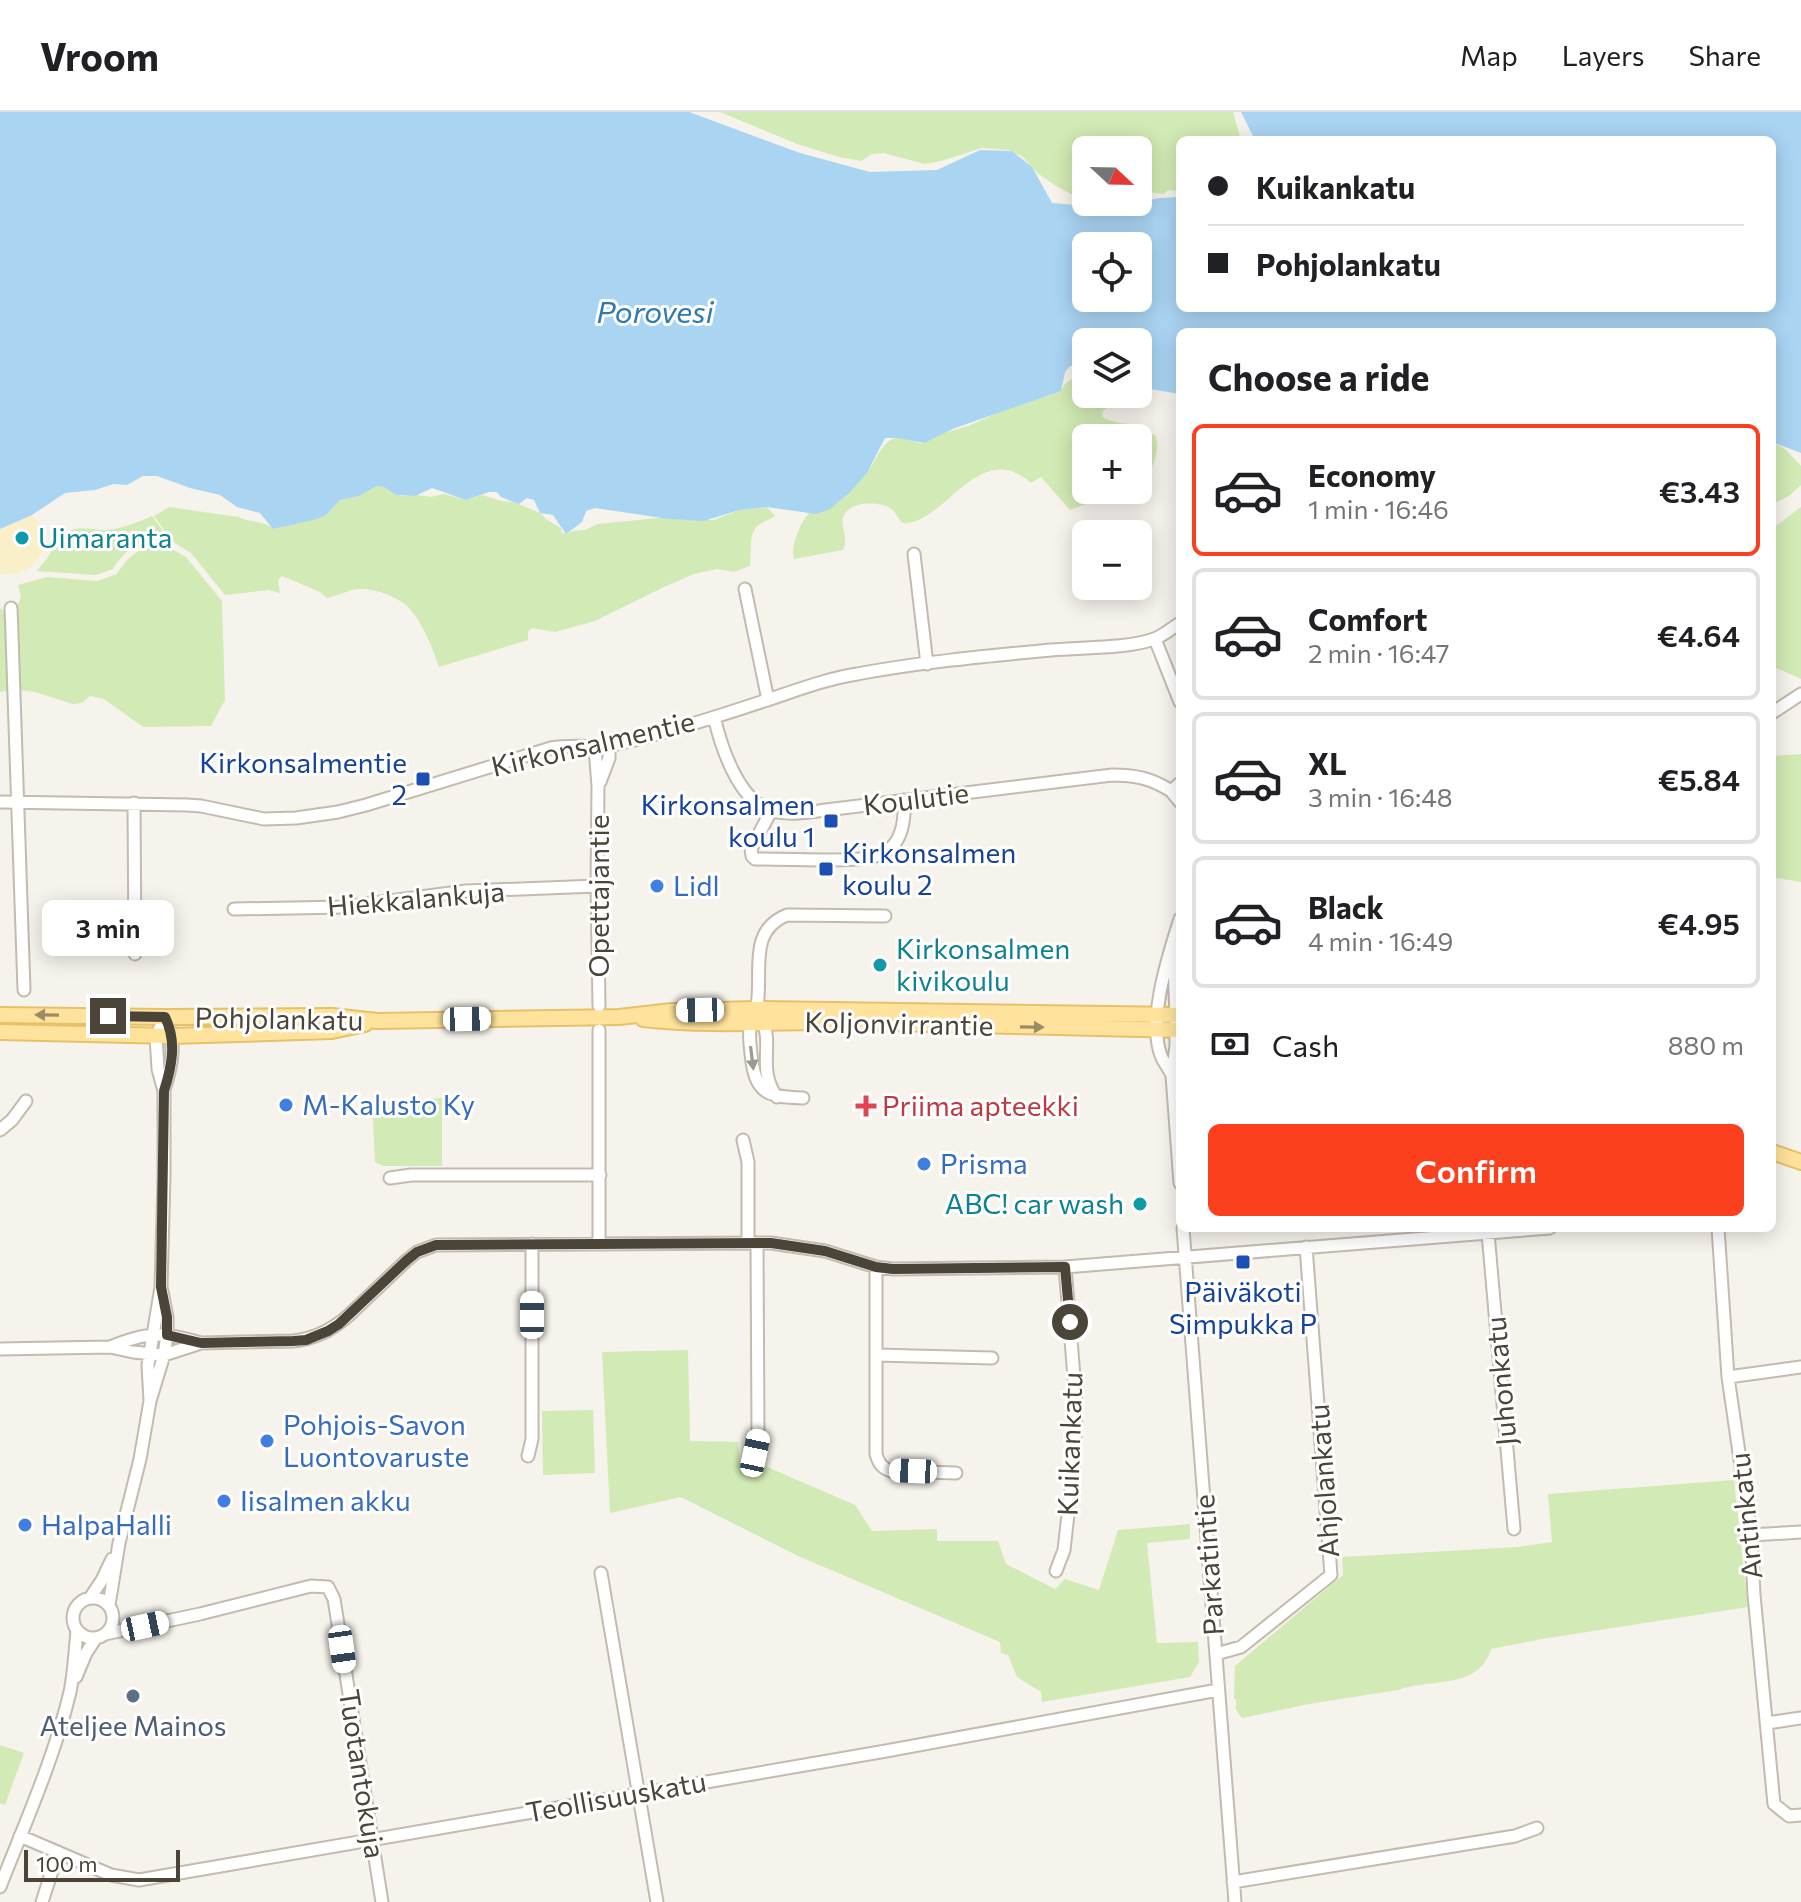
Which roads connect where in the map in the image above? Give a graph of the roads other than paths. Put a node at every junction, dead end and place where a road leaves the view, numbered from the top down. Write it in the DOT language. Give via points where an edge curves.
graph roads {
  1 [pos="914,554"];
  2 [pos="745,589"];
  3 [pos="11,608"];
  4 [pos="1176,626"];
  5 [pos="1155,639"];
  6 [pos="927,664"];
  7 [pos="1176,692"];
  8 [pos="1801,694"];
  9 [pos="768,700"];
  10 [pos="1776,710"];
  11 [pos="714,717"];
  12 [pos="609,746"];
  13 [pos="595,748"];
  14 [pos="598,786"];
  15 [pos="1175,787"];
  16 [pos="904,800"];
  17 [pos="0,802"];
  18 [pos="19,802"];
  19 [pos="134,803"];
  20 [pos="771,811"];
  21 [pos="597,886"];
  22 [pos="234,909"];
  23 [pos="885,916"];
  24 [pos="1176,932"];
  25 [pos="1173,941"];
  26 [pos="135,954"];
  27 [pos="24,990"];
  28 [pos="1176,990"];
  29 [pos="599,1006"];
  30 [pos="757,1009"];
  31 [pos="0,1015"];
  32 [pos="165,1017"];
  33 [pos="619,1017"];
  34 [pos="377,1021"];
  35 [pos="1158,1022"];
  36 [pos="1176,1022"];
  37 [pos="757,1024"];
  38 [pos="599,1030"];
  39 [pos="0,1032"];
  40 [pos="156,1036"];
  41 [pos="172,1036"];
  42 [pos="1176,1040"];
  43 [pos="1172,1075"];
  44 [pos="164,1091"];
  45 [pos="803,1098"];
  46 [pos="26,1101"];
  47 [pos="1176,1129"];
  48 [pos="0,1130"];
  49 [pos="743,1140"];
  50 [pos="1776,1153"];
  51 [pos="1801,1162"];
  52 [pos="600,1175"];
  53 [pos="390,1178"];
  54 [pos="1183,1232"];
  55 [pos="1500,1232"];
  56 [pos="1718,1232"];
  57 [pos="1488,1233"];
  58 [pos="752,1243"];
  59 [pos="532,1244"];
  60 [pos="599,1244"];
  61 [pos="1306,1247"];
  62 [pos="1186,1256"];
  63 [pos="876,1267"];
  64 [pos="1065,1267"];
  65 [pos="161,1287"];
  66 [pos="153,1334"];
  67 [pos="167,1335"];
  68 [pos="201,1343"];
  69 [pos="110,1347"];
  70 [pos="0,1349"];
  71 [pos="150,1355"];
  72 [pos="164,1355"];
  73 [pos="876,1355"];
  74 [pos="992,1358"];
  75 [pos="1801,1367"];
  76 [pos="1728,1377"];
  77 [pos="150,1401"];
  78 [pos="755,1453"];
  79 [pos="528,1456"];
  80 [pos="956,1473"];
  81 [pos="1514,1529"];
  82 [pos="1801,1532"];
  83 [pos="1751,1535"];
  84 [pos="119,1543"];
  85 [pos="1056,1571"];
  86 [pos="601,1573"];
  87 [pos="90,1598"];
  88 [pos="111,1610"];
  89 [pos="145,1626"];
  90 [pos="77,1630"];
  91 [pos="100,1636"];
  92 [pos="1216,1654"];
  93 [pos="71,1688"];
  94 [pos="1218,1690"];
  95 [pos="1801,1718"];
  96 [pos="1767,1723"];
  97 [pos="637,1794"];
  98 [pos="1801,1815"];
  99 [pos="1537,1828"];
  100 [pos="20,1836"];
  101 [pos="373,1839"];
  102 [pos="58,1852"];
  103 [pos="1233,1882"];
  104 [pos="0,1887"];
  105 [pos="42,1902"];
  106 [pos="382,1902"];
  107 [pos="657,1902"];
  108 [pos="1235,1902"];
  1 -- 6 [label="street"];
  2 -- 9 [label="street"];
  3 -- 18 [label="street"];
  4 -- 5 [label="street, Kirkonsalmentie"];
  5 -- 6 [label="street, Kirkonsalmentie"];
  5 -- 7 [label="street"];
  6 -- 9 [label="street, Kirkonsalmentie" via="835,678"];
  8 -- 10 [label="street"];
  9 -- 11 [label="street, Kirkonsalmentie"];
  11 -- 12 [label="street, Kirkonsalmentie"];
  11 -- 20 [label="street" via="744,789"];
  12 -- 13 [label="street, Kirkonsalmentie"];
  12 -- 14 [label="street, Opettajantie"];
  13 -- 14 [label="street, Opettajantie"];
  13 -- 19 [label="street, Kirkonsalmentie" via="551,748 366,805 296,818"];
  14 -- 21 [label="street, Opettajantie"];
  15 -- 16 [label="street, Koulutie" via="1112,775"];
  16 -- 20 [label="street, Koulutie" via="798,813"];
  16 -- 20 [label="street" via="897,840 883,854 865,860 755,859 751,849"];
  17 -- 18 [label="street, Kirkonsalmentie"];
  18 -- 19 [label="street, Kirkonsalmentie"];
  18 -- 27 [label="street"];
  19 -- 26 [label="street"];
  21 -- 22 [label="street, Hiekkalankuja" via="466,891 344,907"];
  21 -- 29 [label="street, Opettajantie"];
  23 -- 30 [label="street" via="787,915 773,920 760,941"];
  24 -- 25 [label="street"];
  25 -- 28 [label="street"];
  25 -- 35 [label="street" via="1160,989"];
  30 -- 33 [label="main road, Koljonvirrantie"];
  30 -- 35 [label="main road, Koljonvirrantie"];
  30 -- 37 [label="street"];
  32 -- 31 [label="main road, Pohjolankatu, one-way"];
  32 -- 34 [label="main road, Pohjolankatu" via="332,1016"];
  32 -- 40 [label="street"];
  32 -- 41 [label="street"];
  33 -- 34 [label="main road, Koljonvirrantie"];
  33 -- 37 [label="main road, Koljonvirrantie"];
  34 -- 41 [label="main road, Pohjolankatu" via="332,1031"];
  35 -- 36 [label="main road, Koljonvirrantie"];
  37 -- 35 [label="main road, Koljonvirrantie, one-way"];
  35 -- 43 [label="street" via="1159,1046"];
  37 -- 45 [label="street" via="749,1037 756,1080 777,1097"];
  38 -- 52 [label="street"];
  39 -- 40 [label="main road, Pohjolankatu"];
  40 -- 41 [label="main road, Pohjolankatu"];
  40 -- 44 [label="street"];
  41 -- 44 [label="street"];
  42 -- 43 [label="street"];
  43 -- 47 [label="street"];
  44 -- 65 [label="street"];
  46 -- 48 [label="street"];
  49 -- 58 [label="street"];
  50 -- 51 [label="main road"];
  52 -- 53 [label="street"];
  52 -- 60 [label="street"];
  54 -- 62 [label="street, Parkatintie"];
  55 -- 57 [label="street"];
  56 -- 76 [label="street, Antinkatu"];
  57 -- 61 [label="street"];
  57 -- 81 [label="street, Juhonkatu"];
  58 -- 60 [label="street"];
  58 -- 63 [label="street" via="815,1249"];
  58 -- 78 [label="street"];
  59 -- 60 [label="street"];
  59 -- 68 [label="street" via="427,1247 339,1324 306,1340"];
  59 -- 79 [label="street"];
  61 -- 62 [label="street"];
  61 -- 92 [label="street, Ahjolankatu" via="1331,1575 1241,1647"];
  62 -- 64 [label="street"];
  62 -- 92 [label="street, Parkatintie"];
  63 -- 64 [label="street"];
  63 -- 73 [label="street"];
  64 -- 85 [label="street, Kuikankatu" via="1075,1452 1064,1550"];
  65 -- 66 [label="street"];
  65 -- 67 [label="street"];
  66 -- 67 [label="street"];
  66 -- 69 [label="street"];
  66 -- 71 [label="street"];
  67 -- 68 [label="street"];
  67 -- 72 [label="street"];
  68 -- 72 [label="street"];
  69 -- 70 [label="street"];
  69 -- 71 [label="street"];
  71 -- 72 [label="street"];
  71 -- 77 [label="street"];
  72 -- 77 [label="street"];
  73 -- 74 [label="street"];
  73 -- 80 [label="street" via="879,1463 891,1471"];
  75 -- 76 [label="street"];
  76 -- 83 [label="street, Antinkatu"];
  77 -- 84 [label="street"];
  82 -- 83 [label="street"];
  83 -- 96 [label="street, Antinkatu"];
  84 -- 87 [label="street"];
  84 -- 88 [label="street"];
  86 -- 97 [label="street"];
  87 -- 88 [label="street" via="100,1599"];
  87 -- 90 [label="street" via="74,1610"];
  88 -- 89 [label="street"];
  88 -- 91 [label="street" via="112,1625"];
  89 -- 91 [label="street"];
  89 -- 101 [label="street, Tuotantokuja" via="311,1586 328,1587"];
  90 -- 91 [label="street" via="85,1637"];
  90 -- 93 [label="street"];
  91 -- 93 [label="street"];
  92 -- 94 [label="street, Parkatintie"];
  93 -- 100 [label="street"];
  94 -- 97 [label="street, Teollisuuskatu"];
  94 -- 103 [label="street, Parkatintie"];
  95 -- 96 [label="street"];
  96 -- 98 [label="street, Antinkatu" via="1774,1804 1789,1816"];
  97 -- 101 [label="street, Teollisuuskatu"];
  97 -- 107 [label="street"];
  99 -- 103 [label="street" via="1515,1836"];
  100 -- 102 [label="street, Teollisuuskatu"];
  100 -- 104 [label="street"];
  101 -- 102 [label="street, Teollisuuskatu" via="139,1880 111,1875"];
  101 -- 106 [label="street, Tuotantokuja"];
  102 -- 105 [label="street"];
  103 -- 108 [label="street, Parkatintie"];
}
